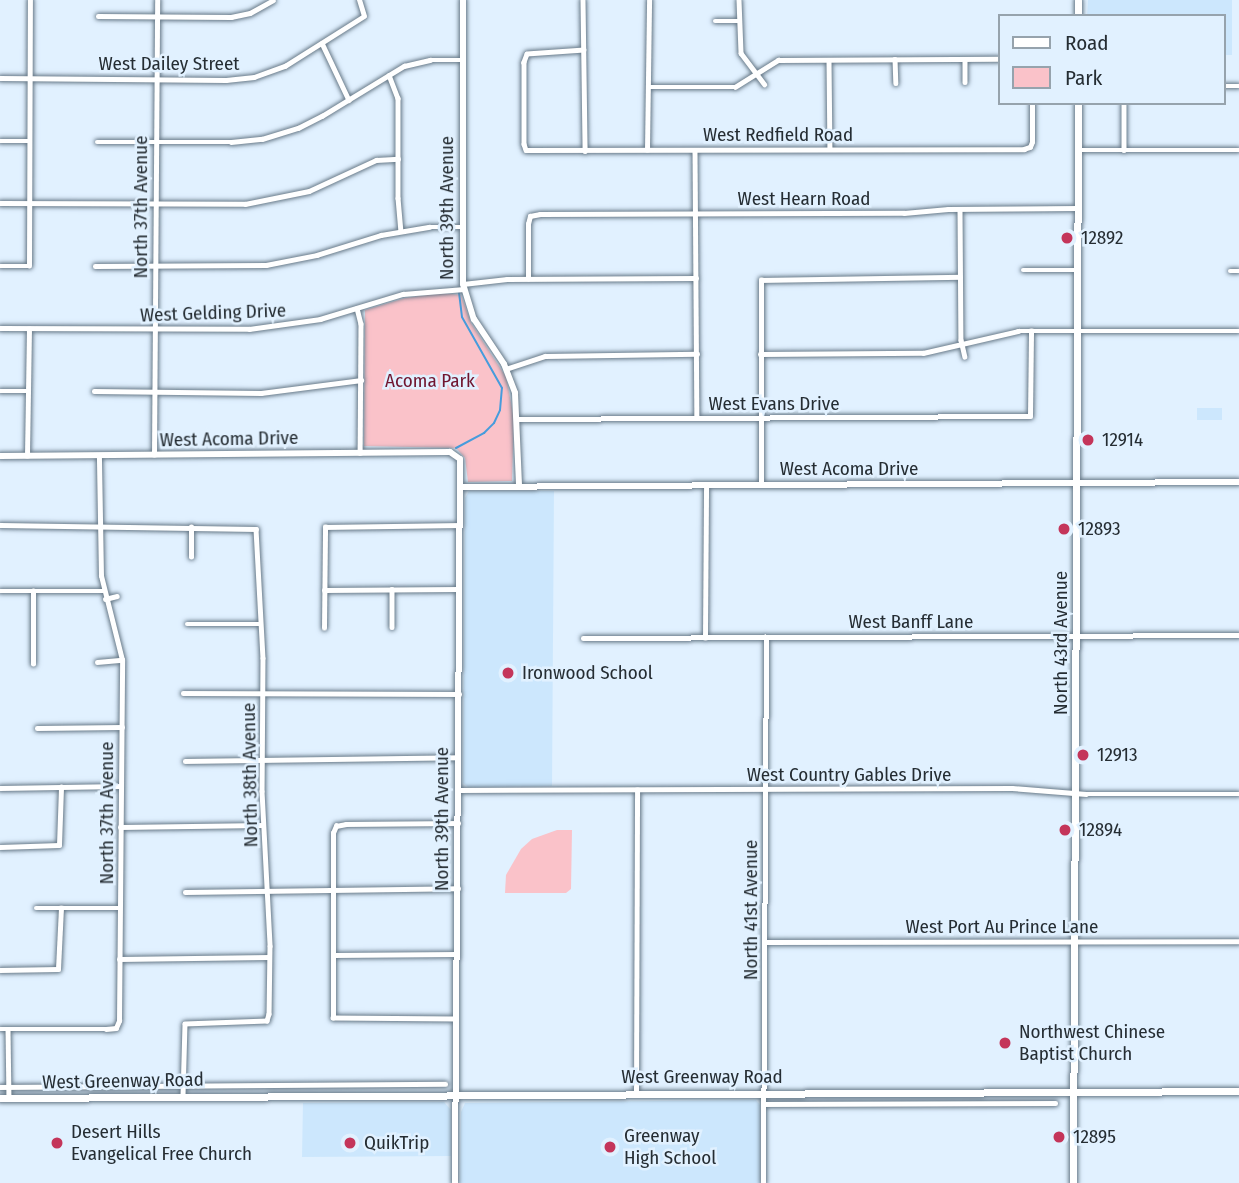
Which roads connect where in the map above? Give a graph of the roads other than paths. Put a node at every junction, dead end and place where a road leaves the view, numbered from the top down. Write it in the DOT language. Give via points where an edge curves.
graph roads {
  1 [pos="30,0"];
  2 [pos="157,0"];
  3 [pos="273,0"];
  4 [pos="359,0"];
  5 [pos="463,0"];
  6 [pos="583,0"];
  7 [pos="649,0"];
  8 [pos="739,0"];
  9 [pos="98,16"];
  10 [pos="157,17"];
  11 [pos="715,20"];
  12 [pos="739,21"];
  13 [pos="321,43"];
  14 [pos="584,50"];
  15 [pos="895,59"];
  16 [pos="965,59"];
  17 [pos="998,59"];
  18 [pos="463,60"];
  19 [pos="829,60"];
  20 [pos="755,73"];
  21 [pos="389,75"];
  22 [pos="0,78"];
  23 [pos="30,78"];
  24 [pos="156,79"];
  25 [pos="965,82"];
  26 [pos="764,83"];
  27 [pos="896,83"];
  28 [pos="648,88"];
  29 [pos="349,100"];
  30 [pos="1032,105"];
  31 [pos="1079,105"];
  32 [pos="1124,105"];
  33 [pos="0,141"];
  34 [pos="30,141"];
  35 [pos="97,142"];
  36 [pos="156,142"];
  37 [pos="830,149"];
  38 [pos="647,150"];
  39 [pos="695,150"];
  40 [pos="1078,150"];
  41 [pos="1124,150"];
  42 [pos="1239,150"];
  43 [pos="585,151"];
  44 [pos="398,159"];
  45 [pos="0,203"];
  46 [pos="29,204"];
  47 [pos="156,204"];
  48 [pos="1078,208"];
  49 [pos="960,209"];
  50 [pos="696,214"];
  51 [pos="462,227"];
  52 [pos="401,231"];
  53 [pos="0,266"];
  54 [pos="95,267"];
  55 [pos="155,267"];
  56 [pos="1023,270"];
  57 [pos="1078,270"];
  58 [pos="1230,271"];
  59 [pos="1239,271"];
  60 [pos="825,277"];
  61 [pos="896,277"];
  62 [pos="960,277"];
  63 [pos="696,278"];
  64 [pos="528,279"];
  65 [pos="547,279"];
  66 [pos="632,279"];
  67 [pos="463,286"];
  68 [pos="825,286"];
  69 [pos="896,286"];
  70 [pos="632,287"];
  71 [pos="547,288"];
  72 [pos="357,308"];
  73 [pos="0,328"];
  74 [pos="29,329"];
  75 [pos="155,329"];
  76 [pos="1031,331"];
  77 [pos="1078,331"];
  78 [pos="1239,331"];
  79 [pos="962,345"];
  80 [pos="697,354"];
  81 [pos="760,354"];
  82 [pos="965,356"];
  83 [pos="506,369"];
  84 [pos="361,380"];
  85 [pos="0,391"];
  86 [pos="28,391"];
  87 [pos="94,391"];
  88 [pos="154,392"];
  89 [pos="519,419"];
  90 [pos="697,419"];
  91 [pos="761,419"];
  92 [pos="360,453"];
  93 [pos="0,456"];
  94 [pos="27,456"];
  95 [pos="99,456"];
  96 [pos="154,456"];
  97 [pos="458,456"];
  98 [pos="1239,482"];
  99 [pos="1077,483"];
  100 [pos="761,485"];
  101 [pos="519,486"];
  102 [pos="706,486"];
  103 [pos="460,487"];
  104 [pos="0,525"];
  105 [pos="460,525"];
  106 [pos="100,527"];
  107 [pos="191,527"];
  108 [pos="191,557"];
  109 [pos="391,589"];
  110 [pos="459,589"];
  111 [pos="324,590"];
  112 [pos="33,591"];
  113 [pos="103,591"];
  114 [pos="0,592"];
  115 [pos="117,596"];
  116 [pos="106,599"];
  117 [pos="187,624"];
  118 [pos="259,624"];
  119 [pos="392,627"];
  120 [pos="324,628"];
  121 [pos="1076,635"];
  122 [pos="1239,635"];
  123 [pos="766,637"];
  124 [pos="583,638"];
  125 [pos="705,638"];
  126 [pos="121,660"];
  127 [pos="97,662"];
  128 [pos="33,664"];
  129 [pos="183,693"];
  130 [pos="459,694"];
  131 [pos="263,695"];
  132 [pos="122,727"];
  133 [pos="37,728"];
  134 [pos="458,757"];
  135 [pos="262,759"];
  136 [pos="185,761"];
  137 [pos="121,786"];
  138 [pos="61,787"];
  139 [pos="0,788"];
  140 [pos="458,790"];
  141 [pos="637,790"];
  142 [pos="766,790"];
  143 [pos="1076,793"];
  144 [pos="1239,794"];
  145 [pos="458,823"];
  146 [pos="263,825"];
  147 [pos="120,827"];
  148 [pos="0,847"];
  149 [pos="458,888"];
  150 [pos="333,890"];
  151 [pos="267,891"];
  152 [pos="186,892"];
  153 [pos="36,908"];
  154 [pos="61,908"];
  155 [pos="120,908"];
  156 [pos="1075,940"];
  157 [pos="1239,941"];
  158 [pos="765,942"];
  159 [pos="457,954"];
  160 [pos="333,955"];
  161 [pos="269,957"];
  162 [pos="120,959"];
  163 [pos="0,970"];
  164 [pos="457,1019"];
  165 [pos="0,1029"];
  166 [pos="8,1029"];
  167 [pos="372,1084"];
  168 [pos="445,1084"];
  169 [pos="183,1086"];
  170 [pos="0,1087"];
  171 [pos="8,1087"];
  172 [pos="1033,1091"];
  173 [pos="1074,1091"];
  174 [pos="1239,1091"];
  175 [pos="764,1092"];
  176 [pos="372,1094"];
  177 [pos="457,1094"];
  178 [pos="636,1094"];
  179 [pos="183,1096"];
  180 [pos="4,1098"];
  181 [pos="1033,1103"];
  182 [pos="1055,1103"];
  183 [pos="764,1104"];
  184 [pos="455,1183"];
  185 [pos="763,1183"];
  186 [pos="1073,1183"];
  1 -- 23 [label="street"];
  2 -- 10 [label="street, North 37th Avenue"];
  3 -- 10 [label="street" via="231,17"];
  4 -- 13 [label="street, West Dailey Street" via="364,16"];
  5 -- 18 [label="street, North 39th Avenue"];
  6 -- 14 [label="street"];
  7 -- 28 [label="street"];
  8 -- 12 [label="street"];
  9 -- 10 [label="street"];
  10 -- 24 [label="street, North 37th Avenue"];
  11 -- 12 [label="street"];
  12 -- 20 [label="street" via="741,53"];
  13 -- 24 [label="street, West Dailey Street" via="285,66 254,77"];
  13 -- 29 [label="street"];
  14 -- 43 [label="street"];
  14 -- 43 [label="street, West Redfield Road" via="527,54 524,145 526,150"];
  15 -- 16 [label="street"];
  15 -- 19 [label="street"];
  15 -- 27 [label="street"];
  16 -- 17 [label="street"];
  16 -- 25 [label="street"];
  18 -- 21 [label="street" via="415,62"];
  18 -- 51 [label="street, North 39th Avenue"];
  19 -- 20 [label="street" via="772,61"];
  19 -- 37 [label="street"];
  20 -- 26 [label="street"];
  20 -- 28 [label="street" via="735,87"];
  21 -- 29 [label="street"];
  21 -- 44 [label="street" via="398,98"];
  22 -- 23 [label="street, West Dailey Street"];
  23 -- 24 [label="street, West Dailey Street"];
  23 -- 34 [label="street"];
  24 -- 36 [label="street, North 37th Avenue"];
  28 -- 38 [label="street"];
  29 -- 36 [label="street" via="298,128 262,139"];
  30 -- 37 [label="street, West Redfield Road" via="1030,147"];
  31 -- 40 [label="main road, North 43rd Avenue"];
  32 -- 41 [label="street"];
  33 -- 34 [label="street"];
  34 -- 46 [label="street"];
  35 -- 36 [label="street"];
  36 -- 47 [label="street, North 37th Avenue"];
  37 -- 39 [label="street, West Redfield Road"];
  38 -- 39 [label="street, West Redfield Road"];
  38 -- 43 [label="street, West Redfield Road"];
  39 -- 50 [label="street"];
  40 -- 41 [label="street"];
  40 -- 48 [label="main road, North 43rd Avenue"];
  41 -- 42 [label="street"];
  44 -- 47 [label="street" via="376,160 309,191 267,201"];
  44 -- 52 [label="street"];
  45 -- 46 [label="street"];
  46 -- 47 [label="street"];
  46 -- 53 [label="street" via="29,266"];
  47 -- 55 [label="street, North 37th Avenue"];
  48 -- 49 [label="street, West Hearn Road"];
  48 -- 57 [label="main road, North 43rd Avenue"];
  49 -- 50 [label="street, West Hearn Road"];
  49 -- 62 [label="street"];
  50 -- 63 [label="street"];
  50 -- 64 [label="street, West Hearn Road" via="530,216"];
  51 -- 52 [label="street"];
  51 -- 67 [label="street, North 39th Avenue"];
  52 -- 55 [label="street" via="266,265"];
  54 -- 55 [label="street"];
  55 -- 75 [label="street, North 37th Avenue"];
  56 -- 57 [label="street"];
  57 -- 77 [label="main road, North 43rd Avenue"];
  58 -- 59 [label="street"];
  60 -- 61 [label="street"];
  60 -- 68 [label="street"];
  60 -- 81 [label="street" via="761,280"];
  61 -- 62 [label="street"];
  61 -- 69 [label="street"];
  62 -- 79 [label="street"];
  63 -- 66 [label="street, West Gelding Drive"];
  63 -- 80 [label="street"];
  64 -- 65 [label="street, West Gelding Drive"];
  64 -- 67 [label="street, West Gelding Drive"];
  65 -- 66 [label="street, West Gelding Drive"];
  65 -- 71 [label="street"];
  66 -- 70 [label="street"];
  67 -- 72 [label="street, West Gelding Drive" via="403,294"];
  67 -- 83 [label="street, North 39th Avenue" via="474,319"];
  72 -- 75 [label="street, West Gelding Drive" via="276,327"];
  72 -- 84 [label="street"];
  73 -- 74 [label="street, West Gelding Drive"];
  74 -- 75 [label="street, West Gelding Drive"];
  74 -- 86 [label="street"];
  75 -- 88 [label="street, North 37th Avenue"];
  76 -- 77 [label="street"];
  76 -- 79 [label="street" via="992,335"];
  76 -- 91 [label="street, West Evans Drive" via="1030,416"];
  77 -- 78 [label="street"];
  77 -- 99 [label="main road, North 43rd Avenue"];
  79 -- 81 [label="street" via="923,353"];
  79 -- 82 [label="street"];
  80 -- 83 [label="street" via="545,356"];
  80 -- 90 [label="street"];
  81 -- 91 [label="street"];
  83 -- 89 [label="street, North 39th Avenue"];
  84 -- 88 [label="street" via="261,393"];
  84 -- 92 [label="street"];
  85 -- 86 [label="street"];
  86 -- 94 [label="street"];
  87 -- 88 [label="street"];
  88 -- 96 [label="street, North 37th Avenue"];
  89 -- 90 [label="street, West Evans Drive"];
  89 -- 101 [label="street, North 39th Avenue"];
  90 -- 91 [label="street, West Evans Drive"];
  91 -- 100 [label="street"];
  92 -- 96 [label="street, West Acoma Drive"];
  92 -- 97 [label="street, West Acoma Drive" via="450,452"];
  93 -- 94 [label="street, West Acoma Drive"];
  94 -- 95 [label="street, West Acoma Drive"];
  95 -- 96 [label="street, West Acoma Drive"];
  95 -- 106 [label="street, North 37th Avenue"];
  97 -- 103 [label="street, North 39th Avenue"];
  98 -- 99 [label="street, West Acoma Drive"];
  99 -- 100 [label="street, West Acoma Drive"];
  99 -- 121 [label="main road, North 43rd Avenue"];
  100 -- 102 [label="street, West Acoma Drive"];
  101 -- 102 [label="street, West Acoma Drive"];
  101 -- 103 [label="street, West Acoma Drive"];
  102 -- 125 [label="street"];
  103 -- 105 [label="street, North 39th Avenue"];
  104 -- 106 [label="street"];
  105 -- 110 [label="street, North 39th Avenue"];
  105 -- 111 [label="street" via="325,527"];
  106 -- 107 [label="street"];
  106 -- 113 [label="street, North 37th Avenue"];
  107 -- 108 [label="street"];
  107 -- 118 [label="street, North 38th Avenue" via="256,529"];
  109 -- 110 [label="street"];
  109 -- 111 [label="street"];
  109 -- 119 [label="street"];
  110 -- 130 [label="street, North 39th Avenue"];
  111 -- 120 [label="street"];
  112 -- 113 [label="street"];
  112 -- 114 [label="street"];
  112 -- 128 [label="street"];
  113 -- 116 [label="street, North 37th Avenue"];
  115 -- 116 [label="street"];
  116 -- 126 [label="street, North 37th Avenue"];
  117 -- 118 [label="street"];
  118 -- 131 [label="street, North 38th Avenue"];
  121 -- 122 [label="street, West Banff Lane"];
  121 -- 123 [label="street, West Banff Lane"];
  121 -- 143 [label="main road, North 43rd Avenue"];
  123 -- 125 [label="street, West Banff Lane"];
  123 -- 142 [label="street, North 41st Avenue"];
  124 -- 125 [label="street, West Banff Lane"];
  126 -- 127 [label="street"];
  126 -- 132 [label="street, North 37th Avenue"];
  129 -- 131 [label="street"];
  130 -- 131 [label="street"];
  130 -- 134 [label="street, North 39th Avenue"];
  131 -- 135 [label="street, North 38th Avenue"];
  132 -- 133 [label="street"];
  132 -- 137 [label="street, North 37th Avenue"];
  134 -- 135 [label="street"];
  134 -- 140 [label="street, North 39th Avenue"];
  135 -- 136 [label="street"];
  135 -- 146 [label="street, North 38th Avenue"];
  137 -- 138 [label="street"];
  137 -- 147 [label="street, North 37th Avenue"];
  138 -- 139 [label="street"];
  138 -- 148 [label="street" via="60,845"];
  140 -- 141 [label="street, West Country Gables Drive"];
  140 -- 145 [label="street, North 39th Avenue"];
  141 -- 142 [label="street, West Country Gables Drive"];
  141 -- 178 [label="street"];
  142 -- 143 [label="street, West Country Gables Drive" via="1012,788"];
  142 -- 158 [label="street, North 41st Avenue"];
  143 -- 144 [label="street, West Country Gables Drive"];
  143 -- 156 [label="main road, North 43rd Avenue"];
  145 -- 149 [label="street, North 39th Avenue"];
  145 -- 150 [label="street" via="336,825"];
  146 -- 147 [label="street"];
  146 -- 151 [label="street, North 38th Avenue"];
  147 -- 155 [label="street, North 37th Avenue"];
  149 -- 150 [label="street"];
  149 -- 159 [label="street, North 39th Avenue"];
  150 -- 151 [label="street"];
  150 -- 160 [label="street"];
  151 -- 152 [label="street"];
  151 -- 161 [label="street, North 38th Avenue"];
  153 -- 154 [label="street"];
  154 -- 155 [label="street"];
  154 -- 163 [label="street" via="58,969"];
  155 -- 162 [label="street, North 37th Avenue"];
  156 -- 157 [label="street, West Port Au Prince Lane"];
  156 -- 158 [label="street, West Port Au Prince Lane"];
  156 -- 173 [label="main road, North 43rd Avenue"];
  158 -- 175 [label="street, North 41st Avenue"];
  159 -- 160 [label="street"];
  159 -- 164 [label="street, North 39th Avenue"];
  160 -- 164 [label="street" via="333,1018"];
  161 -- 162 [label="street"];
  161 -- 169 [label="street, North 38th Avenue" via="267,1021 185,1024"];
  162 -- 166 [label="street, North 37th Avenue" via="116,1028"];
  164 -- 177 [label="street, North 39th Avenue"];
  165 -- 166 [label="street"];
  166 -- 171 [label="street"];
  167 -- 168 [label="street, West Greenway Road"];
  167 -- 169 [label="street, West Greenway Road"];
  167 -- 176 [label="street"];
  169 -- 171 [label="street, West Greenway Road"];
  169 -- 179 [label="street"];
  170 -- 171 [label="street, West Greenway Road"];
  171 -- 180 [label="street"];
  172 -- 173 [label="main road, West Greenway Road"];
  172 -- 175 [label="main road, West Greenway Road"];
  172 -- 181 [label="street"];
  173 -- 174 [label="main road, West Greenway Road"];
  173 -- 186 [label="main road, North 43rd Avenue"];
  175 -- 178 [label="main road, West Greenway Road"];
  175 -- 183 [label="street, North 41st Avenue"];
  176 -- 177 [label="main road, West Greenway Road"];
  176 -- 179 [label="main road, West Greenway Road"];
  177 -- 178 [label="main road, West Greenway Road"];
  177 -- 184 [label="street, North 39th Avenue"];
  179 -- 180 [label="main road, West Greenway Road"];
  181 -- 182 [label="street, West Greenway Road"];
  181 -- 183 [label="street, West Greenway Road"];
  183 -- 185 [label="street, North 41st Avenue"];
}
